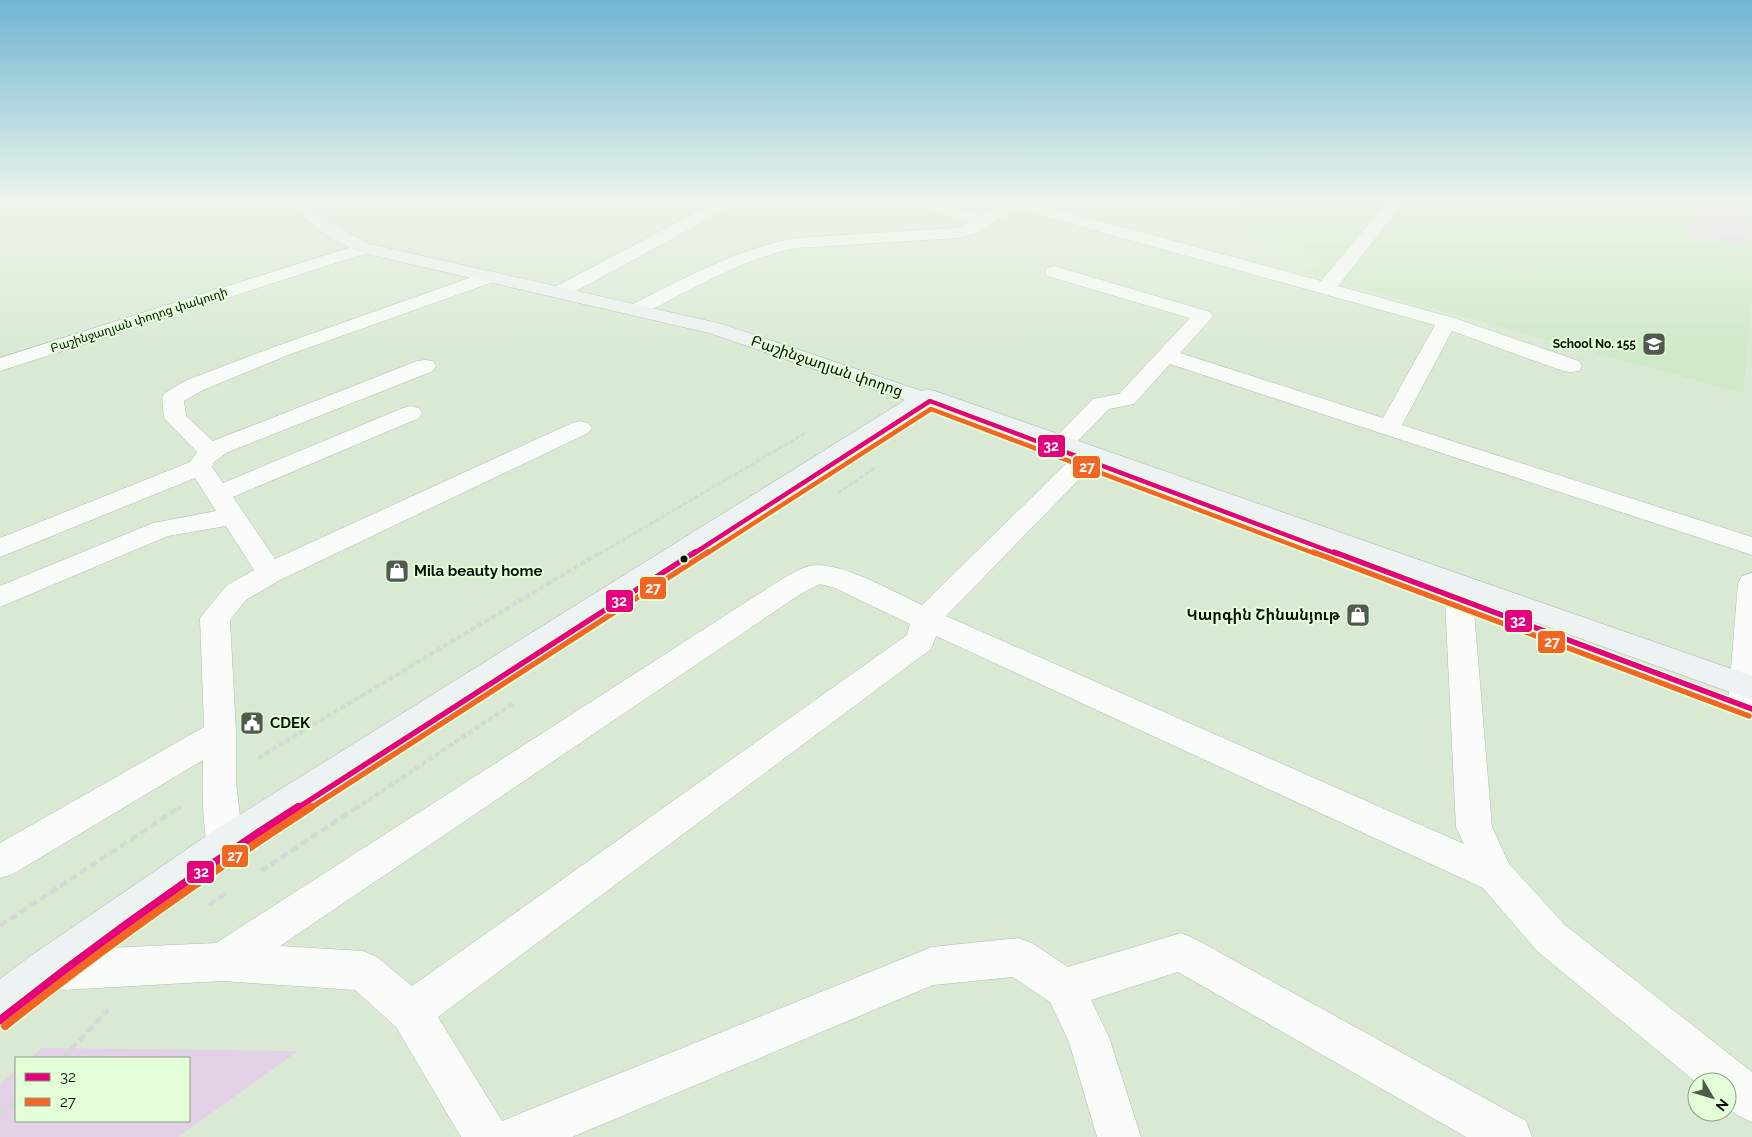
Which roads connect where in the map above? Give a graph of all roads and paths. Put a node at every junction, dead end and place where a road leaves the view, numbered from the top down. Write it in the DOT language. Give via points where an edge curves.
graph roads {
  1 [pos="345,254"];
  2 [pos="390,254"];
  3 [pos="631,254"];
  4 [pos="752,254"];
  5 [pos="1204,254"];
  6 [pos="1354,254"];
  7 [pos="1054,272"];
  8 [pos="489,277"];
  9 [pos="1326,288"];
  10 [pos="560,292"];
  11 [pos="638,309"];
  12 [pos="1447,322"];
  13 [pos="1167,356"];
  14 [pos="0,365"];
  15 [pos="425,366"];
  16 [pos="1571,366"];
  17 [pos="928,398"];
  18 [pos="410,413"];
  19 [pos="816,427"];
  20 [pos="580,428"];
  21 [pos="1389,428"];
  22 [pos="1074,452"];
  23 [pos="205,460"];
  24 [pos="884,462"];
  25 [pos="833,496"];
  26 [pos="226,505"];
  27 [pos="1752,546"];
  28 [pos="0,548"];
  29 [pos="270,573"];
  30 [pos="1752,584"];
  31 [pos="0,597"];
  32 [pos="1459,599"];
  33 [pos="926,619"];
  34 [pos="1748,697"];
  35 [pos="520,699"];
  36 [pos="220,733"];
  37 [pos="219,781"];
  38 [pos="225,849"];
  39 [pos="0,862"];
  40 [pos="257,873"];
  41 [pos="1496,876"];
  42 [pos="232,890"];
  43 [pos="207,906"];
  44 [pos="0,926"];
  45 [pos="222,962"];
  46 [pos="146,966"];
  47 [pos="63,970"];
  48 [pos="1064,988"];
  49 [pos="0,1005"];
  50 [pos="411,1012"];
  51 [pos="0,1020"];
  52 [pos="64,1057"];
  53 [pos="1752,1100"];
  54 [pos="15,1101"];
  55 [pos="0,1115"];
  56 [pos="486,1137"];
  57 [pos="518,1137"];
  58 [pos="1119,1137"];
  59 [pos="1510,1137"];
  1 -- 14 [label="street, Բաշինջաղյան փողոց փակուղի"];
  2 -- 8 [label="main road, Բաշինջաղյան փողոց"];
  3 -- 10 [label="street"];
  4 -- 11 [label="street"];
  5 -- 9 [label="street"];
  6 -- 9 [label="street"];
  7 -- 13 [label="street" via="1203,316"];
  8 -- 10 [label="main road, Բաշինջաղյան փողոց"];
  8 -- 23 [label="street" via="281,351 194,385 173,398 175,418"];
  9 -- 12 [label="street"];
  10 -- 11 [label="main road, Բաշինջաղյան փողոց"];
  11 -- 17 [label="main road, Բաշինջաղյան փողոց" via="715,328"];
  12 -- 16 [label="street"];
  12 -- 21 [label="street"];
  13 -- 21 [label="street"];
  13 -- 22 [label="street" via="1126,399 1101,404"];
  15 -- 23 [label="street"];
  17 -- 22 [label="main road, Բաշինջաղյան փողոց"];
  17 -- 38 [label="main road"];
  18 -- 26 [label="street"];
  19 -- 37 [label="path"];
  20 -- 29 [label="street"];
  21 -- 27 [label="street"];
  22 -- 32 [label="main road, Բաշինջաղյան փողոց"];
  22 -- 33 [label="street"];
  22 -- 34 [label="main road, Բաշինջաղյան փողոց"];
  23 -- 26 [label="street"];
  23 -- 28 [label="street"];
  24 -- 25 [label="path"];
  26 -- 29 [label="street"];
  26 -- 31 [label="street"];
  29 -- 36 [label="street" via="236,593 215,618"];
  30 -- 34 [label="street"];
  32 -- 34 [label="main road, Բաշինջաղյան փողոց"];
  32 -- 41 [label="street" via="1474,827"];
  33 -- 41 [label="street"];
  33 -- 45 [label="street" via="843,580 817,574 792,586"];
  33 -- 50 [label="street" via="920,641"];
  35 -- 40 [label="path"];
  36 -- 37 [label="street"];
  36 -- 39 [label="street"];
  37 -- 38 [label="street"];
  37 -- 44 [label="path"];
  38 -- 47 [label="main road"];
  38 -- 49 [label="main road" via="42,971"];
  41 -- 53 [label="street" via="1550,938"];
  42 -- 43 [label="path"];
  45 -- 46 [label="street"];
  45 -- 50 [label="street" via="362,971"];
  46 -- 47 [label="street"];
  46 -- 52 [label="path"];
  47 -- 51 [label="main road"];
  48 -- 57 [label="street" via="1018,957 932,966"];
  48 -- 58 [label="street" via="1088,1037"];
  48 -- 59 [label="street" via="1181,952"];
  50 -- 56 [label="street"];
  54 -- 55 [label="path"];
}
